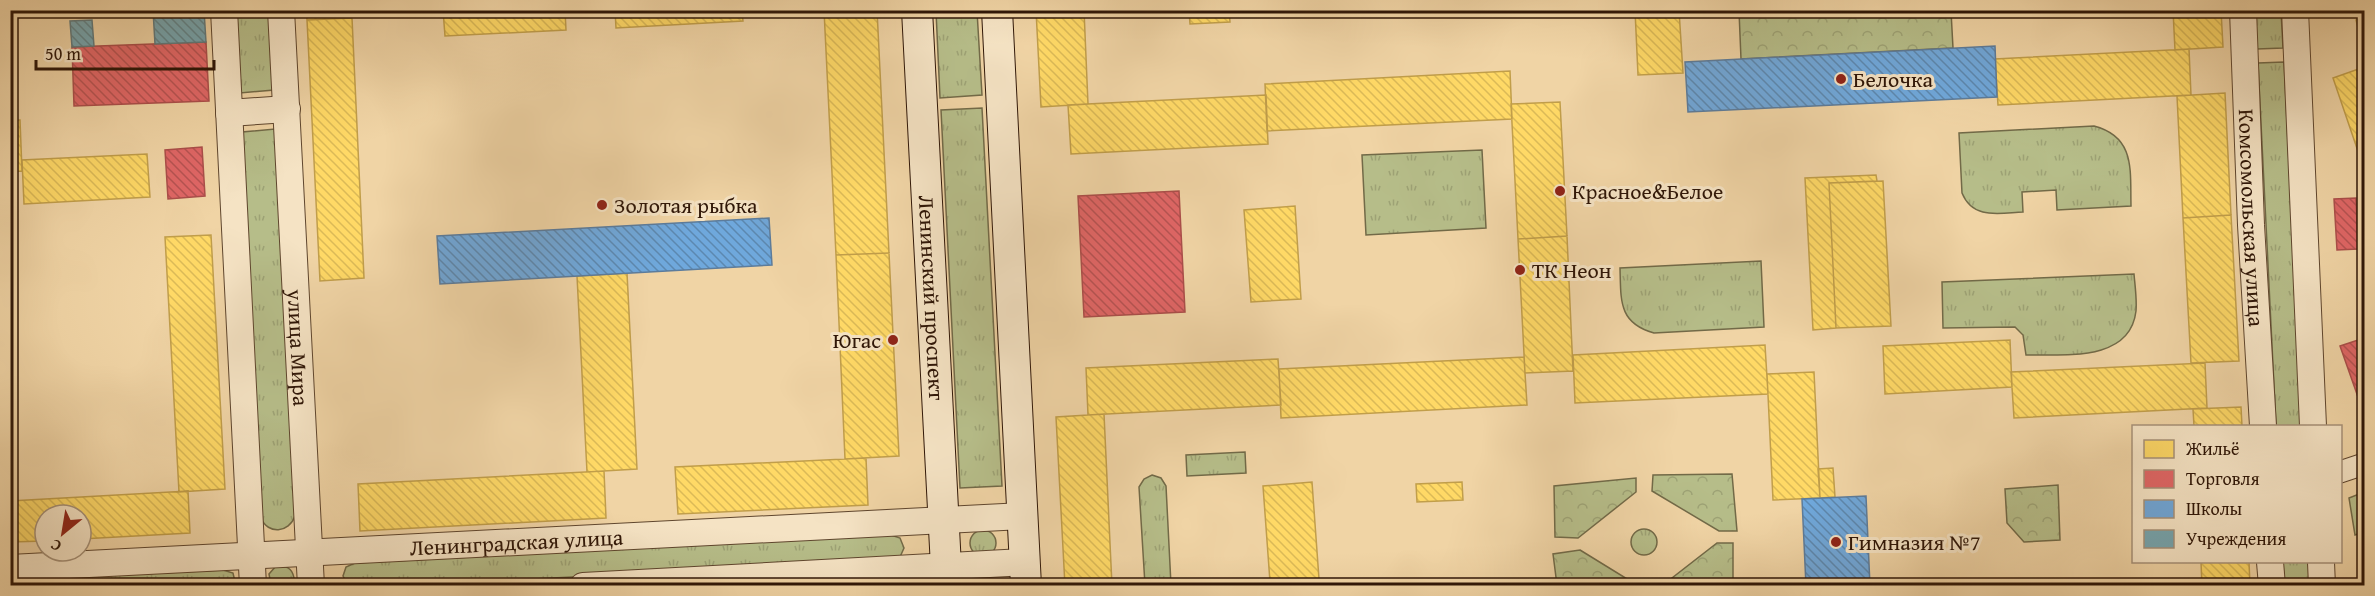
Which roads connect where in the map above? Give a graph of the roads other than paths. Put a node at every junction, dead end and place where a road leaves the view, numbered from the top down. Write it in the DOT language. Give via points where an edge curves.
graph roads {
  1 [pos="224,10"];
  2 [pos="281,10"];
  3 [pos="917,10"];
  4 [pos="997,10"];
  5 [pos="2243,10"];
  6 [pos="2295,10"];
  7 [pos="287,109"];
  8 [pos="229,113"];
  9 [pos="2263,425"];
  10 [pos="2313,425"];
  11 [pos="2364,464"];
  12 [pos="2342,471"];
  13 [pos="1023,516"];
  14 [pos="943,520"];
  15 [pos="310,552"];
  16 [pos="252,555"];
  17 [pos="2270,563"];
  18 [pos="2321,563"];
  19 [pos="10,568"];
  20 [pos="1026,573"];
  21 [pos="946,576"];
  22 [pos="253,585"];
  23 [pos="311,585"];
  24 [pos="583,585"];
  25 [pos="2272,585"];
  26 [pos="2322,585"];
  1 -- 8 [label="street"];
  2 -- 7 [label="street, улица Мира"];
  3 -- 14 [label="main road, Ленинский проспект"];
  4 -- 13 [label="main road"];
  5 -- 9 [label="street, Комсомольская улица"];
  6 -- 10 [label="street"];
  7 -- 8 [label="street"];
  7 -- 15 [label="street, улица Мира"];
  8 -- 16 [label="street"];
  11 -- 12 [label="street"];
  13 -- 14 [label="street, Ленинградская улица"];
  13 -- 20 [label="main road"];
  14 -- 15 [label="street, Ленинградская улица"];
  14 -- 21 [label="main road, Ленинский проспект"];
  15 -- 16 [label="street, Ленинградская улица"];
  15 -- 23 [label="street, улица Мира"];
  16 -- 19 [label="street, Ленинградская улица"];
  16 -- 22 [label="street"];
  17 -- 25 [label="street"];
  18 -- 26 [label="street"];
  20 -- 21 [label="street, Ленинградская улица"];
  21 -- 24 [label="street, Ленинградская улица"];
}
